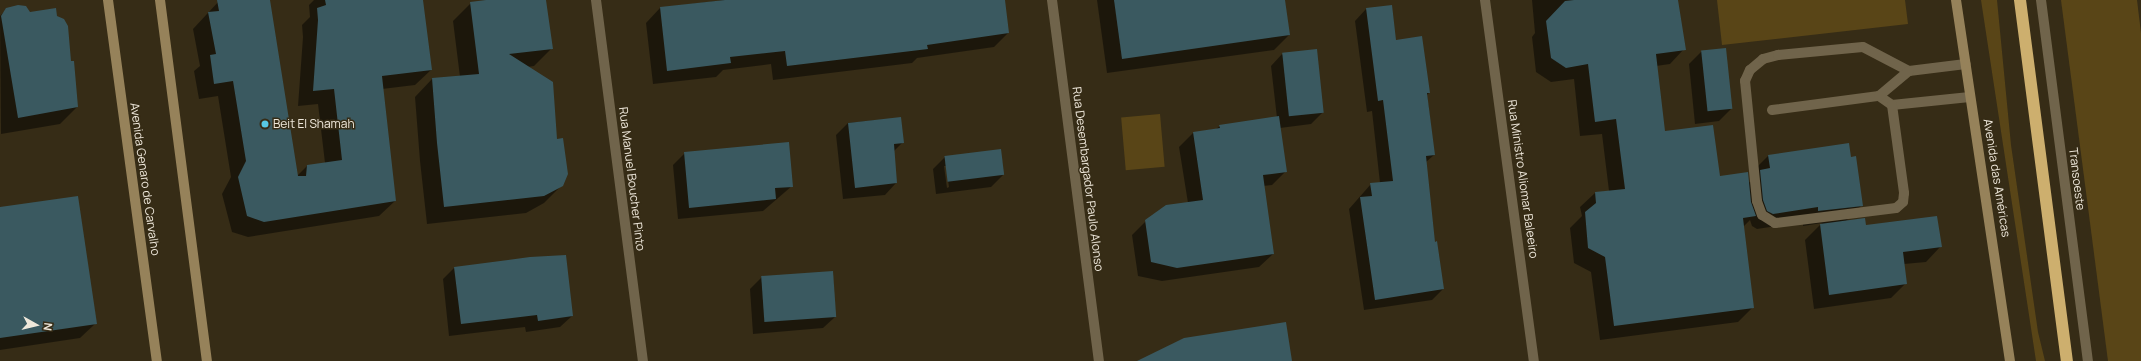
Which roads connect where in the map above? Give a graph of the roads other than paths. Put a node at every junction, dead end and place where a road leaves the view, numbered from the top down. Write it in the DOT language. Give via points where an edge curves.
graph roads {
  1 [pos="108,0"];
  2 [pos="160,0"];
  3 [pos="596,0"];
  4 [pos="1052,0"];
  5 [pos="1485,0"];
  6 [pos="1956,0"];
  7 [pos="2012,0"];
  8 [pos="2020,0"];
  9 [pos="2041,0"];
  10 [pos="2022,16"];
  11 [pos="1966,64"];
  12 [pos="1909,71"];
  13 [pos="1879,96"];
  14 [pos="1970,96"];
  15 [pos="1892,105"];
  16 [pos="1772,110"];
  17 [pos="157,361"];
  18 [pos="207,361"];
  19 [pos="643,361"];
  20 [pos="1099,361"];
  21 [pos="1534,361"];
  22 [pos="2010,361"];
  23 [pos="2067,361"];
  24 [pos="2088,361"];
  1 -- 17 [label="street, Avenida Genaro de Carvalho"];
  2 -- 18 [label="street"];
  3 -- 19 [label="street, Rua Manuel Boucher Pinto"];
  4 -- 20 [label="street, Rua Desembargador Paulo Alonso"];
  5 -- 21 [label="street, Rua Ministro Aliomar Baleeiro"];
  6 -- 11 [label="street, Avenida das Américas"];
  7 -- 10 [label="highway"];
  8 -- 10 [label="highway"];
  9 -- 24 [label="street, Transoeste"];
  10 -- 23 [label="highway"];
  11 -- 12 [label="street"];
  11 -- 14 [label="street, Avenida das Américas"];
  12 -- 13 [label="street"];
  12 -- 15 [label="street" via="1863,47 1778,55 1763,59 1750,70 1745,88 1757,201 1762,215 1775,223 1896,208 1903,202 1904,193"];
  13 -- 15 [label="street"];
  13 -- 16 [label="street"];
  14 -- 15 [label="street"];
  14 -- 22 [label="street, Avenida das Américas"];
}
